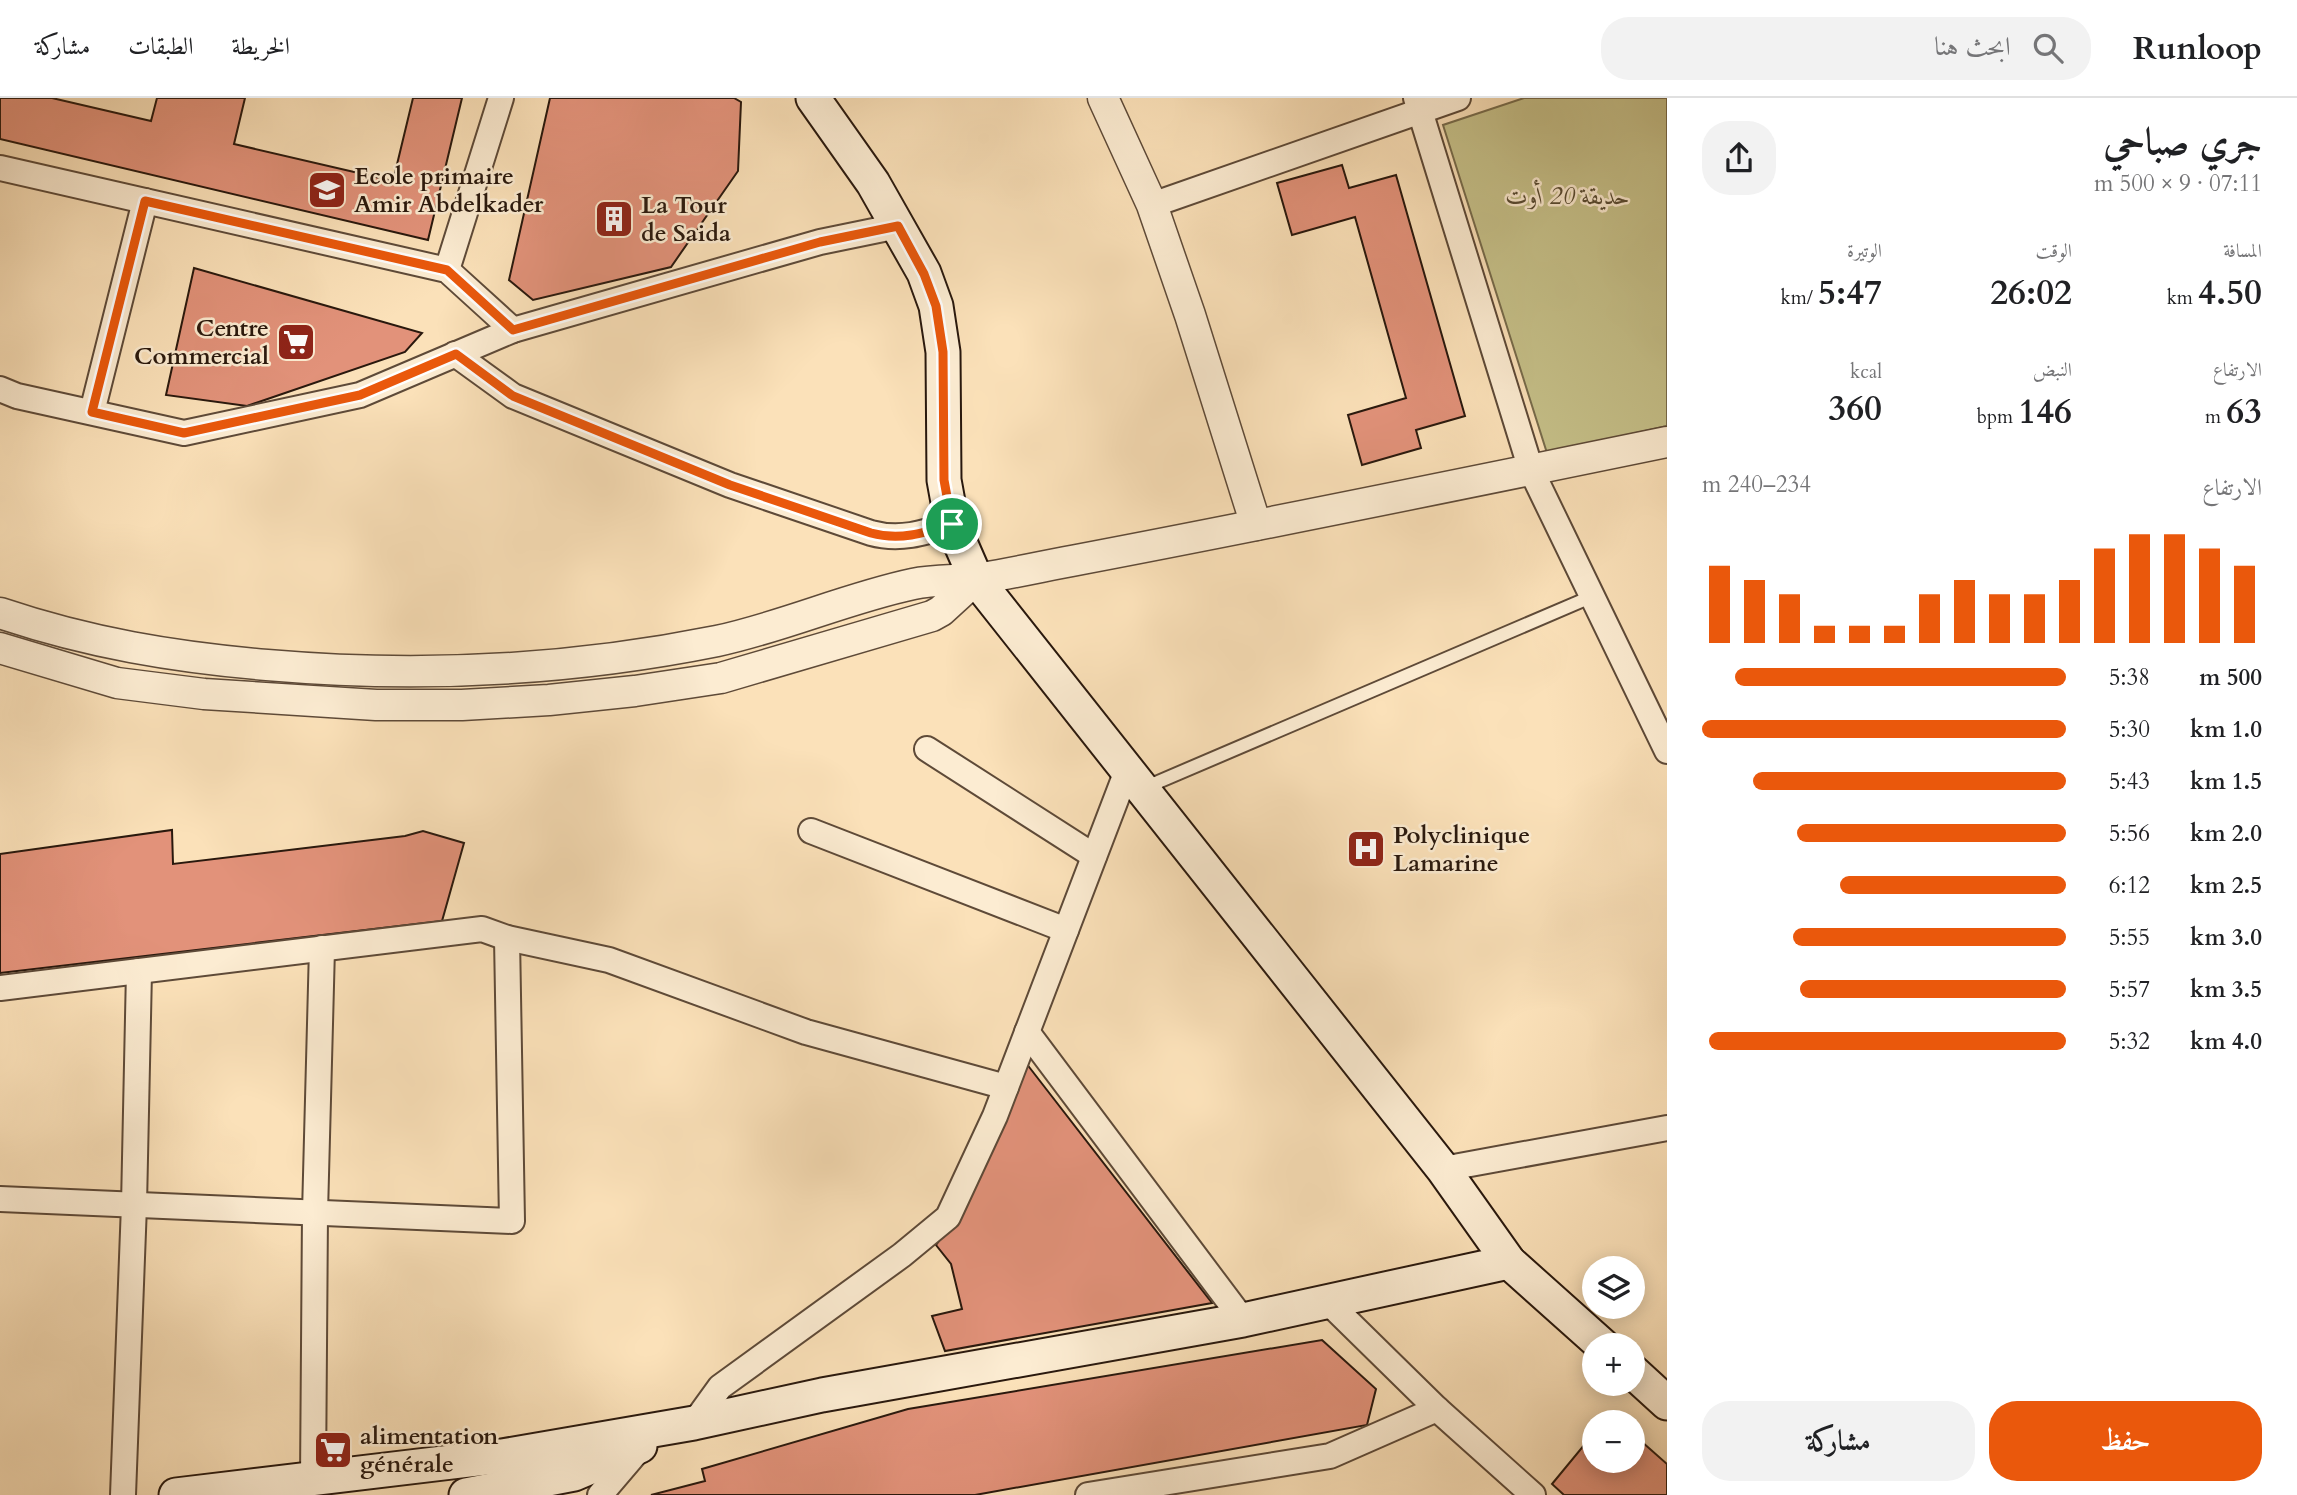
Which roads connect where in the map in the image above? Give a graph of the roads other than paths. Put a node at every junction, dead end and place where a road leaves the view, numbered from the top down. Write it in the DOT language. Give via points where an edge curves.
graph roads {
  1 [pos="501,98"];
  2 [pos="813,98"];
  3 [pos="1102,98"];
  4 [pos="1458,98"];
  5 [pos="1418,104"];
  6 [pos="0,168"];
  7 [pos="145,201"];
  8 [pos="1152,205"];
  9 [pos="898,226"];
  10 [pos="447,270"];
  11 [pos="513,330"];
  12 [pos="456,354"];
  13 [pos="0,389"];
  14 [pos="92,412"];
  15 [pos="1667,442"];
  16 [pos="1531,470"];
  17 [pos="952,524"];
  18 [pos="1256,525"];
  19 [pos="976,579"];
  20 [pos="1593,596"];
  21 [pos="0,613"];
  22 [pos="0,648"];
  23 [pos="927,749"];
  24 [pos="1667,751"];
  25 [pos="1136,778"];
  26 [pos="811,831"];
  27 [pos="1094,856"];
  28 [pos="1066,930"];
  29 [pos="507,938"];
  30 [pos="322,948"];
  31 [pos="139,971"];
  32 [pos="0,988"];
  33 [pos="1027,1032"];
  34 [pos="1006,1087"];
  35 [pos="1667,1128"];
  36 [pos="1443,1169"];
  37 [pos="0,1199"];
  38 [pos="134,1205"];
  39 [pos="315,1213"];
  40 [pos="1509,1262"];
  41 [pos="1328,1302"];
  42 [pos="1243,1320"];
  43 [pos="1588,1333"];
  44 [pos="1645,1383"];
  45 [pos="1667,1402"];
  46 [pos="1437,1409"];
  47 [pos="694,1423"];
  48 [pos="644,1444"];
  49 [pos="313,1479"];
  50 [pos="480,1494"];
  51 [pos="123,1495"];
  52 [pos="176,1495"];
  53 [pos="600,1495"];
  54 [pos="1088,1495"];
  55 [pos="1533,1495"];
  1 -- 10 [label="street"];
  2 -- 9 [label="main road"];
  3 -- 8 [label="street"];
  4 -- 5 [label="street"];
  5 -- 8 [label="street"];
  5 -- 16 [label="street"];
  6 -- 7 [label="street"];
  7 -- 10 [label="street"];
  7 -- 14 [label="street"];
  8 -- 18 [label="street"];
  9 -- 11 [label="street" via="820,242"];
  9 -- 17 [label="main road" via="936,306 943,352 944,480"];
  10 -- 11 [label="street"];
  11 -- 12 [label="street"];
  12 -- 14 [label="street" via="360,395 184,433"];
  12 -- 17 [label="street" via="513,396 730,485 878,535 918,534"];
  13 -- 14 [label="street"];
  15 -- 16 [label="street"];
  16 -- 18 [label="street"];
  16 -- 20 [label="street"];
  17 -- 19 [label="main road"];
  18 -- 19 [label="street"];
  19 -- 21 [label="street" via="914,583 721,640 624,657 427,673 329,671 129,649"];
  19 -- 22 [label="street" via="932,616 721,678 549,700 376,705 204,694 117,683"];
  19 -- 25 [label="main road"];
  20 -- 24 [label="street"];
  20 -- 25 [label="lane"];
  23 -- 27 [label="street"];
  25 -- 27 [label="street"];
  25 -- 36 [label="main road"];
  26 -- 28 [label="street"];
  27 -- 28 [label="street"];
  28 -- 33 [label="street"];
  29 -- 30 [label="street" via="482,929"];
  29 -- 34 [label="street" via="609,960 806,1032"];
  29 -- 39 [label="street" via="512,1221"];
  30 -- 31 [label="street"];
  30 -- 39 [label="street"];
  31 -- 32 [label="street"];
  31 -- 38 [label="street"];
  33 -- 34 [label="street"];
  33 -- 42 [label="street"];
  34 -- 47 [label="street" via="948,1217 720,1387"];
  35 -- 36 [label="street"];
  36 -- 40 [label="main road"];
  37 -- 38 [label="street"];
  38 -- 39 [label="street"];
  38 -- 51 [label="street"];
  39 -- 49 [label="street"];
  40 -- 41 [label="main road"];
  40 -- 43 [label="main road"];
  41 -- 42 [label="main road"];
  41 -- 46 [label="street"];
  42 -- 47 [label="main road" via="822,1395"];
  44 -- 45 [label="main road"];
  46 -- 54 [label="street" via="1331,1456"];
  46 -- 55 [label="street"];
  47 -- 48 [label="main road"];
  47 -- 49 [label="main road" via="502,1457"];
  48 -- 50 [label="main road" via="574,1474"];
  48 -- 53 [label="street"];
  49 -- 52 [label="main road"];
}
